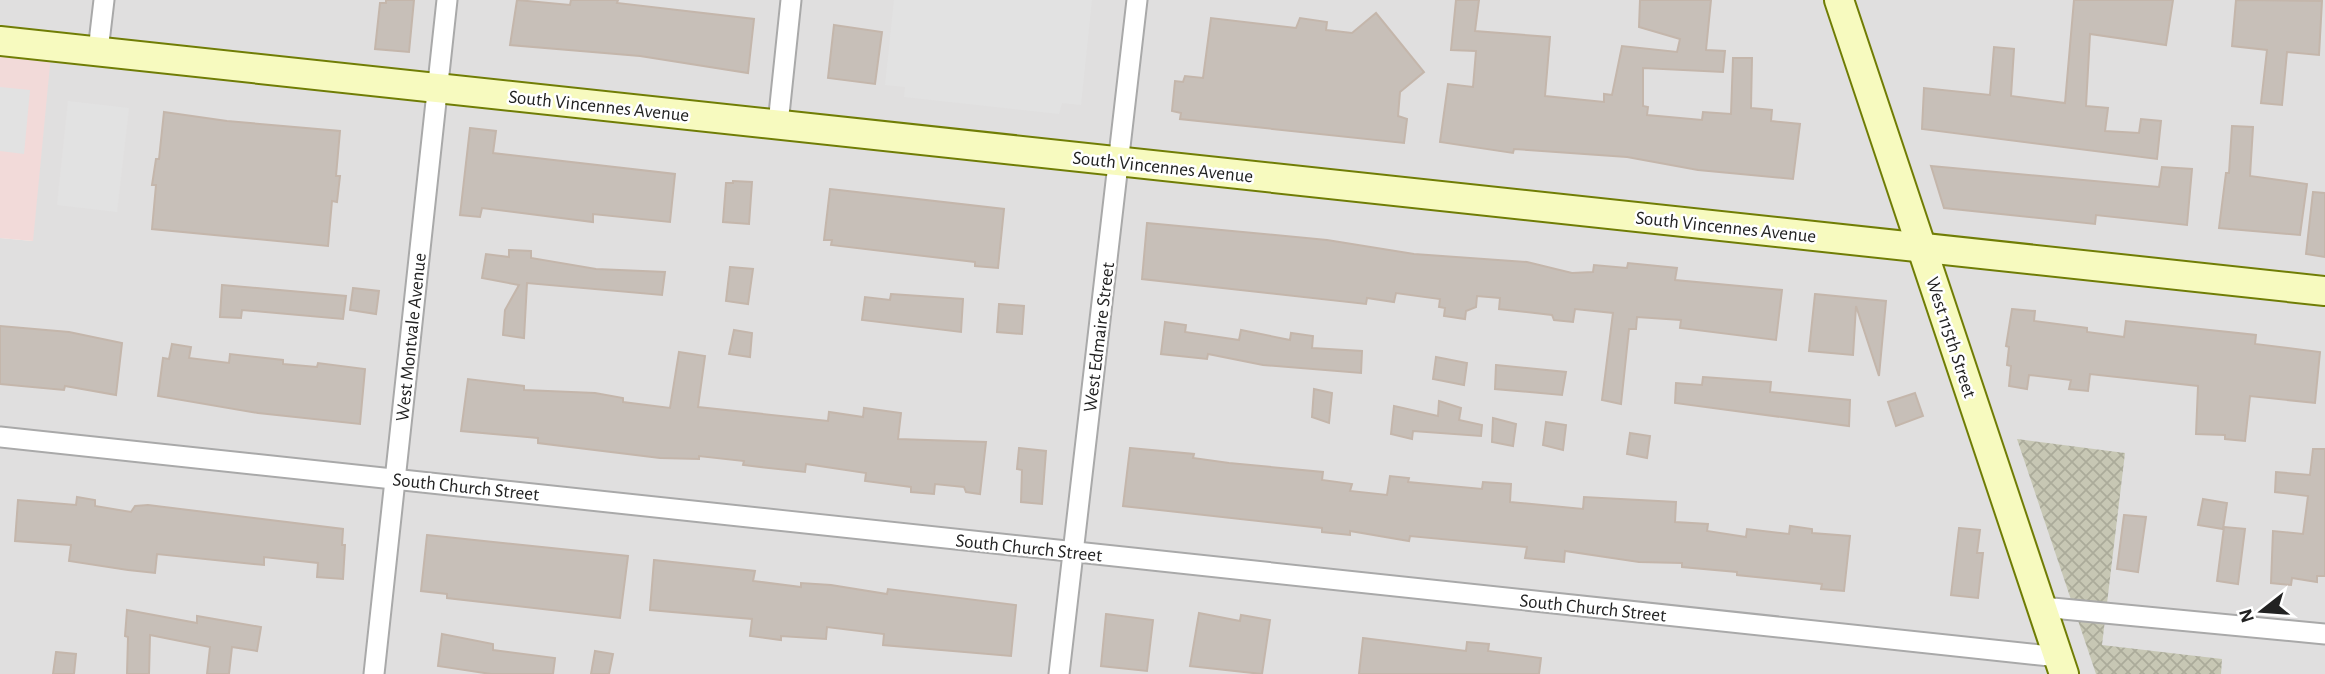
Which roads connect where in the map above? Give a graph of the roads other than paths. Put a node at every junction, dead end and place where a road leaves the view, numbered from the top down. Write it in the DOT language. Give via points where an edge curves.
graph roads {
  1 [pos="104,0"];
  2 [pos="447,0"];
  3 [pos="792,0"];
  4 [pos="1137,0"];
  5 [pos="1839,0"];
  6 [pos="0,41"];
  7 [pos="98,51"];
  8 [pos="438,88"];
  9 [pos="778,124"];
  10 [pos="1120,161"];
  11 [pos="1922,247"];
  12 [pos="2325,291"];
  13 [pos="0,437"];
  14 [pos="394,479"];
  15 [pos="1072,551"];
  16 [pos="2042,607"];
  17 [pos="2325,634"];
  18 [pos="2062,665"];
  19 [pos="374,674"];
  20 [pos="1059,674"];
  1 -- 7 [label="street"];
  2 -- 8 [label="street, West Montvale Avenue"];
  3 -- 9 [label="street"];
  4 -- 10 [label="street, West Edmaire Street"];
  5 -- 11 [label="main road, West 115th Street"];
  6 -- 7 [label="main road, South Vincennes Avenue"];
  7 -- 8 [label="main road, South Vincennes Avenue"];
  8 -- 9 [label="main road, South Vincennes Avenue"];
  8 -- 14 [label="street, West Montvale Avenue"];
  9 -- 10 [label="main road, South Vincennes Avenue"];
  10 -- 11 [label="main road, South Vincennes Avenue"];
  10 -- 15 [label="street, West Edmaire Street"];
  11 -- 12 [label="main road, South Vincennes Avenue"];
  11 -- 16 [label="main road, West 115th Street"];
  13 -- 14 [label="street, South Church Street"];
  14 -- 15 [label="street, South Church Street"];
  14 -- 19 [label="street, West Montvale Avenue"];
  15 -- 18 [label="street, South Church Street"];
  15 -- 20 [label="street, West Edmaire Street"];
  16 -- 17 [label="street"];
  16 -- 18 [label="main road, West 115th Street"];
}
